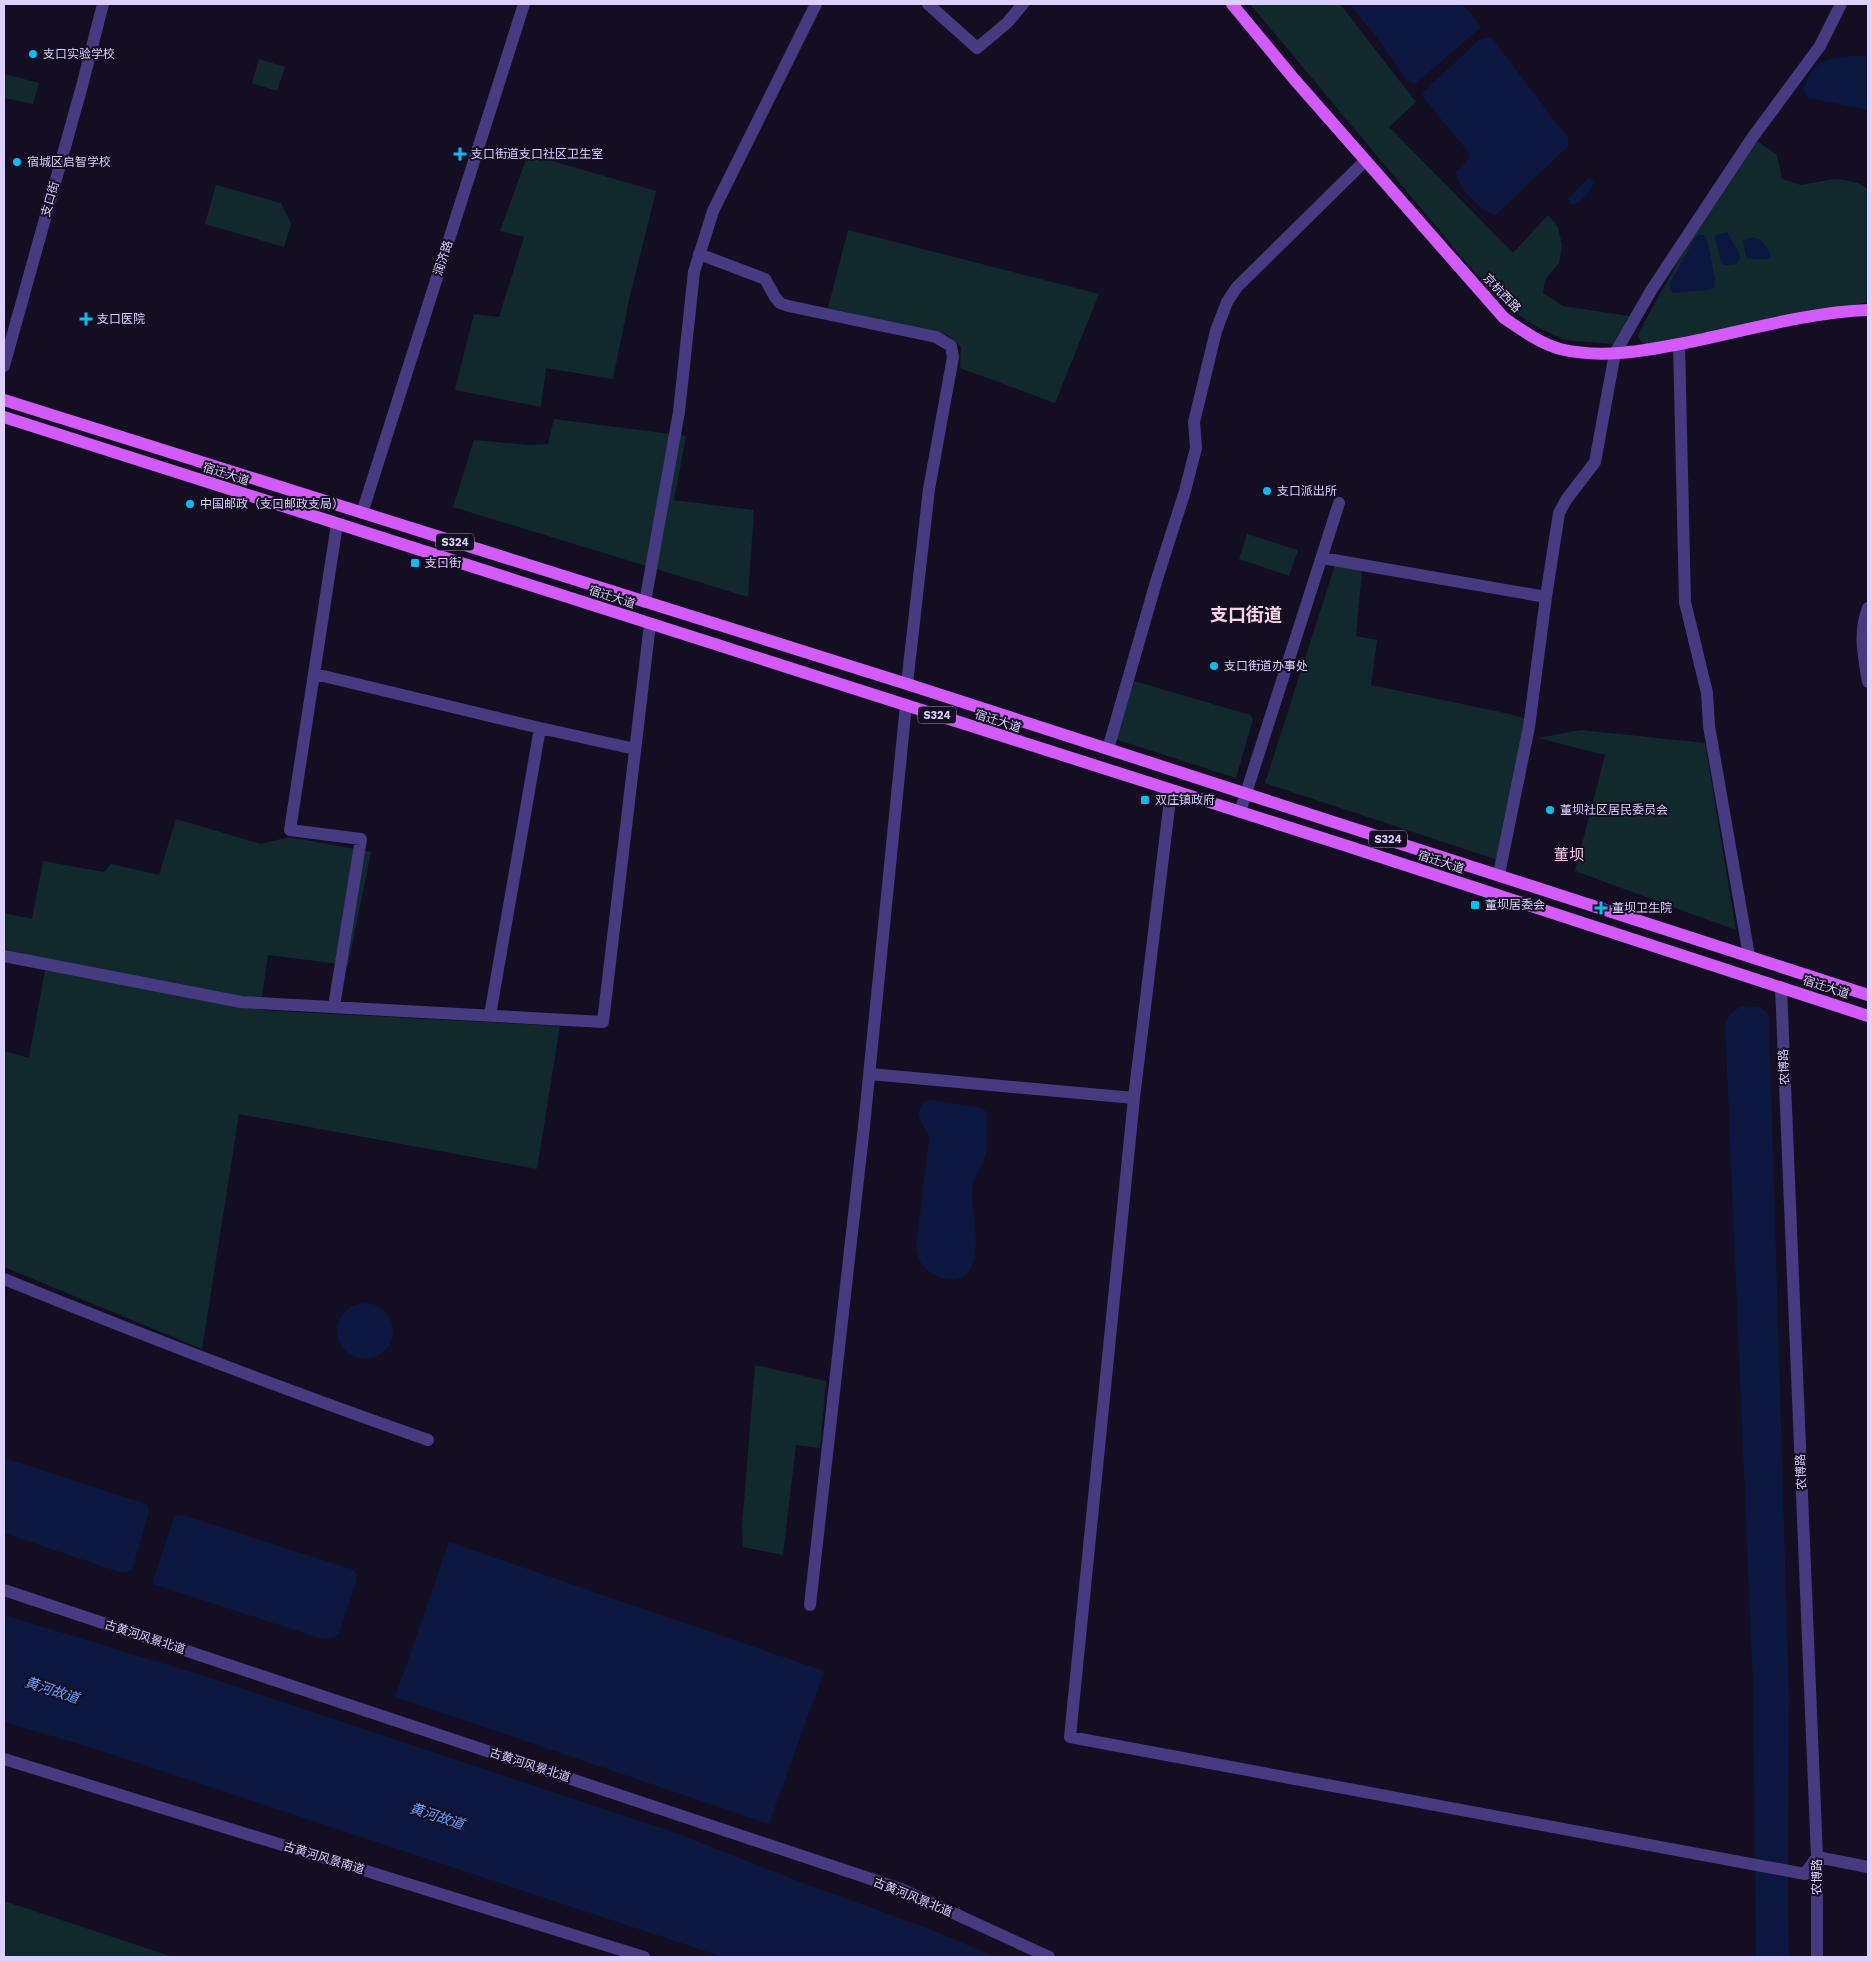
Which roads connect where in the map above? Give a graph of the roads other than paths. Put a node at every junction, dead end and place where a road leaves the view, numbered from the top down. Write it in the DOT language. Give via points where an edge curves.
graph roads {
  1 [pos="103,4"];
  2 [pos="524,4"];
  3 [pos="816,4"];
  4 [pos="928,4"];
  5 [pos="1023,4"];
  6 [pos="1232,4"];
  7 [pos="1842,4"];
  8 [pos="1366,161"];
  9 [pos="699,254"];
  10 [pos="1868,310"];
  11 [pos="1679,344"];
  12 [pos="1615,353"];
  13 [pos="4,366"];
  14 [pos="4,400"];
  15 [pos="4,418"];
  16 [pos="1339,502"];
  17 [pos="362,513"];
  18 [pos="338,524"];
  19 [pos="1322,558"];
  20 [pos="1546,597"];
  21 [pos="645,602"];
  22 [pos="1868,608"];
  23 [pos="650,624"];
  24 [pos="315,674"];
  25 [pos="1868,682"];
  26 [pos="907,684"];
  27 [pos="906,705"];
  28 [pos="540,728"];
  29 [pos="635,749"];
  30 [pos="1108,749"];
  31 [pos="1171,791"];
  32 [pos="1246,793"];
  33 [pos="1240,812"];
  34 [pos="1499,874"];
  35 [pos="4,956"];
  36 [pos="1749,956"];
  37 [pos="1780,987"];
  38 [pos="1868,995"];
  39 [pos="334,1006"];
  40 [pos="490,1016"];
  41 [pos="1868,1016"];
  42 [pos="870,1074"];
  43 [pos="1134,1098"];
  44 [pos="4,1279"];
  45 [pos="428,1440"];
  46 [pos="4,1590"];
  47 [pos="810,1605"];
  48 [pos="4,1759"];
  49 [pos="1817,1857"];
  50 [pos="1868,1867"];
  51 [pos="644,1957"];
  52 [pos="1049,1957"];
  53 [pos="1817,1957"];
  1 -- 13 [label="street, 支口街"];
  2 -- 17 [label="street, 润济路"];
  3 -- 9 [label="street" via="713,211"];
  4 -- 5 [label="street" via="977,48 1007,23"];
  6 -- 8 [label="main road, 京杭西路"];
  7 -- 12 [label="street" via="1820,46 1752,138 1652,289"];
  8 -- 12 [label="main road, 京杭西路" via="1504,318 1538,341 1560,348"];
  8 -- 30 [label="street" via="1237,287 1227,302 1216,331 1194,422 1196,448 1185,492 1150,600"];
  9 -- 21 [label="street" via="694,272 679,412"];
  9 -- 26 [label="street" via="765,279 775,297 788,306 936,337 951,346 953,357 929,489"];
  10 -- 11 [label="main road, 京杭西路" via="1847,310"];
  11 -- 12 [label="main road, 京杭西路"];
  11 -- 36 [label="street" via="1685,602 1707,693 1709,726"];
  12 -- 20 [label="street" via="1595,462 1559,514"];
  14 -- 17 [label="main road, 宿迁大道 / S324"];
  15 -- 18 [label="main road, 宿迁大道 / S324"];
  16 -- 19 [label="street"];
  17 -- 21 [label="main road, 宿迁大道 / S324"];
  18 -- 23 [label="main road, 宿迁大道 / S324"];
  18 -- 24 [label="street"];
  19 -- 20 [label="street"];
  19 -- 32 [label="street"];
  20 -- 34 [label="street" via="1529,727"];
  21 -- 26 [label="main road, 宿迁大道 / S324"];
  22 -- 25 [label="street" via="1863,621 1862,643"];
  23 -- 27 [label="main road, 宿迁大道 / S324"];
  23 -- 29 [label="street"];
  24 -- 28 [label="street"];
  24 -- 39 [label="street" via="290,830 361,839"];
  26 -- 30 [label="main road, 宿迁大道 / S324"];
  27 -- 31 [label="main road, 宿迁大道 / S324"];
  27 -- 42 [label="street"];
  28 -- 29 [label="street"];
  28 -- 40 [label="street"];
  29 -- 40 [label="street" via="602,1022"];
  30 -- 32 [label="main road, 宿迁大道 / S324"];
  31 -- 33 [label="main road, 宿迁大道 / S324"];
  31 -- 43 [label="street"];
  32 -- 33 [label="street"];
  32 -- 34 [label="main road, 宿迁大道 / S324"];
  33 -- 37 [label="main road, 宿迁大道 / S324"];
  34 -- 36 [label="main road, 宿迁大道 / S324"];
  35 -- 39 [label="street" via="240,1002"];
  36 -- 38 [label="main road, 宿迁大道 / S324"];
  37 -- 41 [label="main road, 宿迁大道 / S324"];
  37 -- 49 [label="street, 农博路"];
  39 -- 40 [label="street"];
  42 -- 43 [label="street"];
  42 -- 47 [label="street"];
  43 -- 49 [label="street" via="1070,1737 1805,1874"];
  44 -- 45 [label="street" via="152,1339"];
  46 -- 52 [label="street, 古黄河风景北道" via="902,1889"];
  48 -- 51 [label="street, 古黄河风景南道"];
  49 -- 50 [label="street"];
  49 -- 53 [label="street, 农博路"];
}
